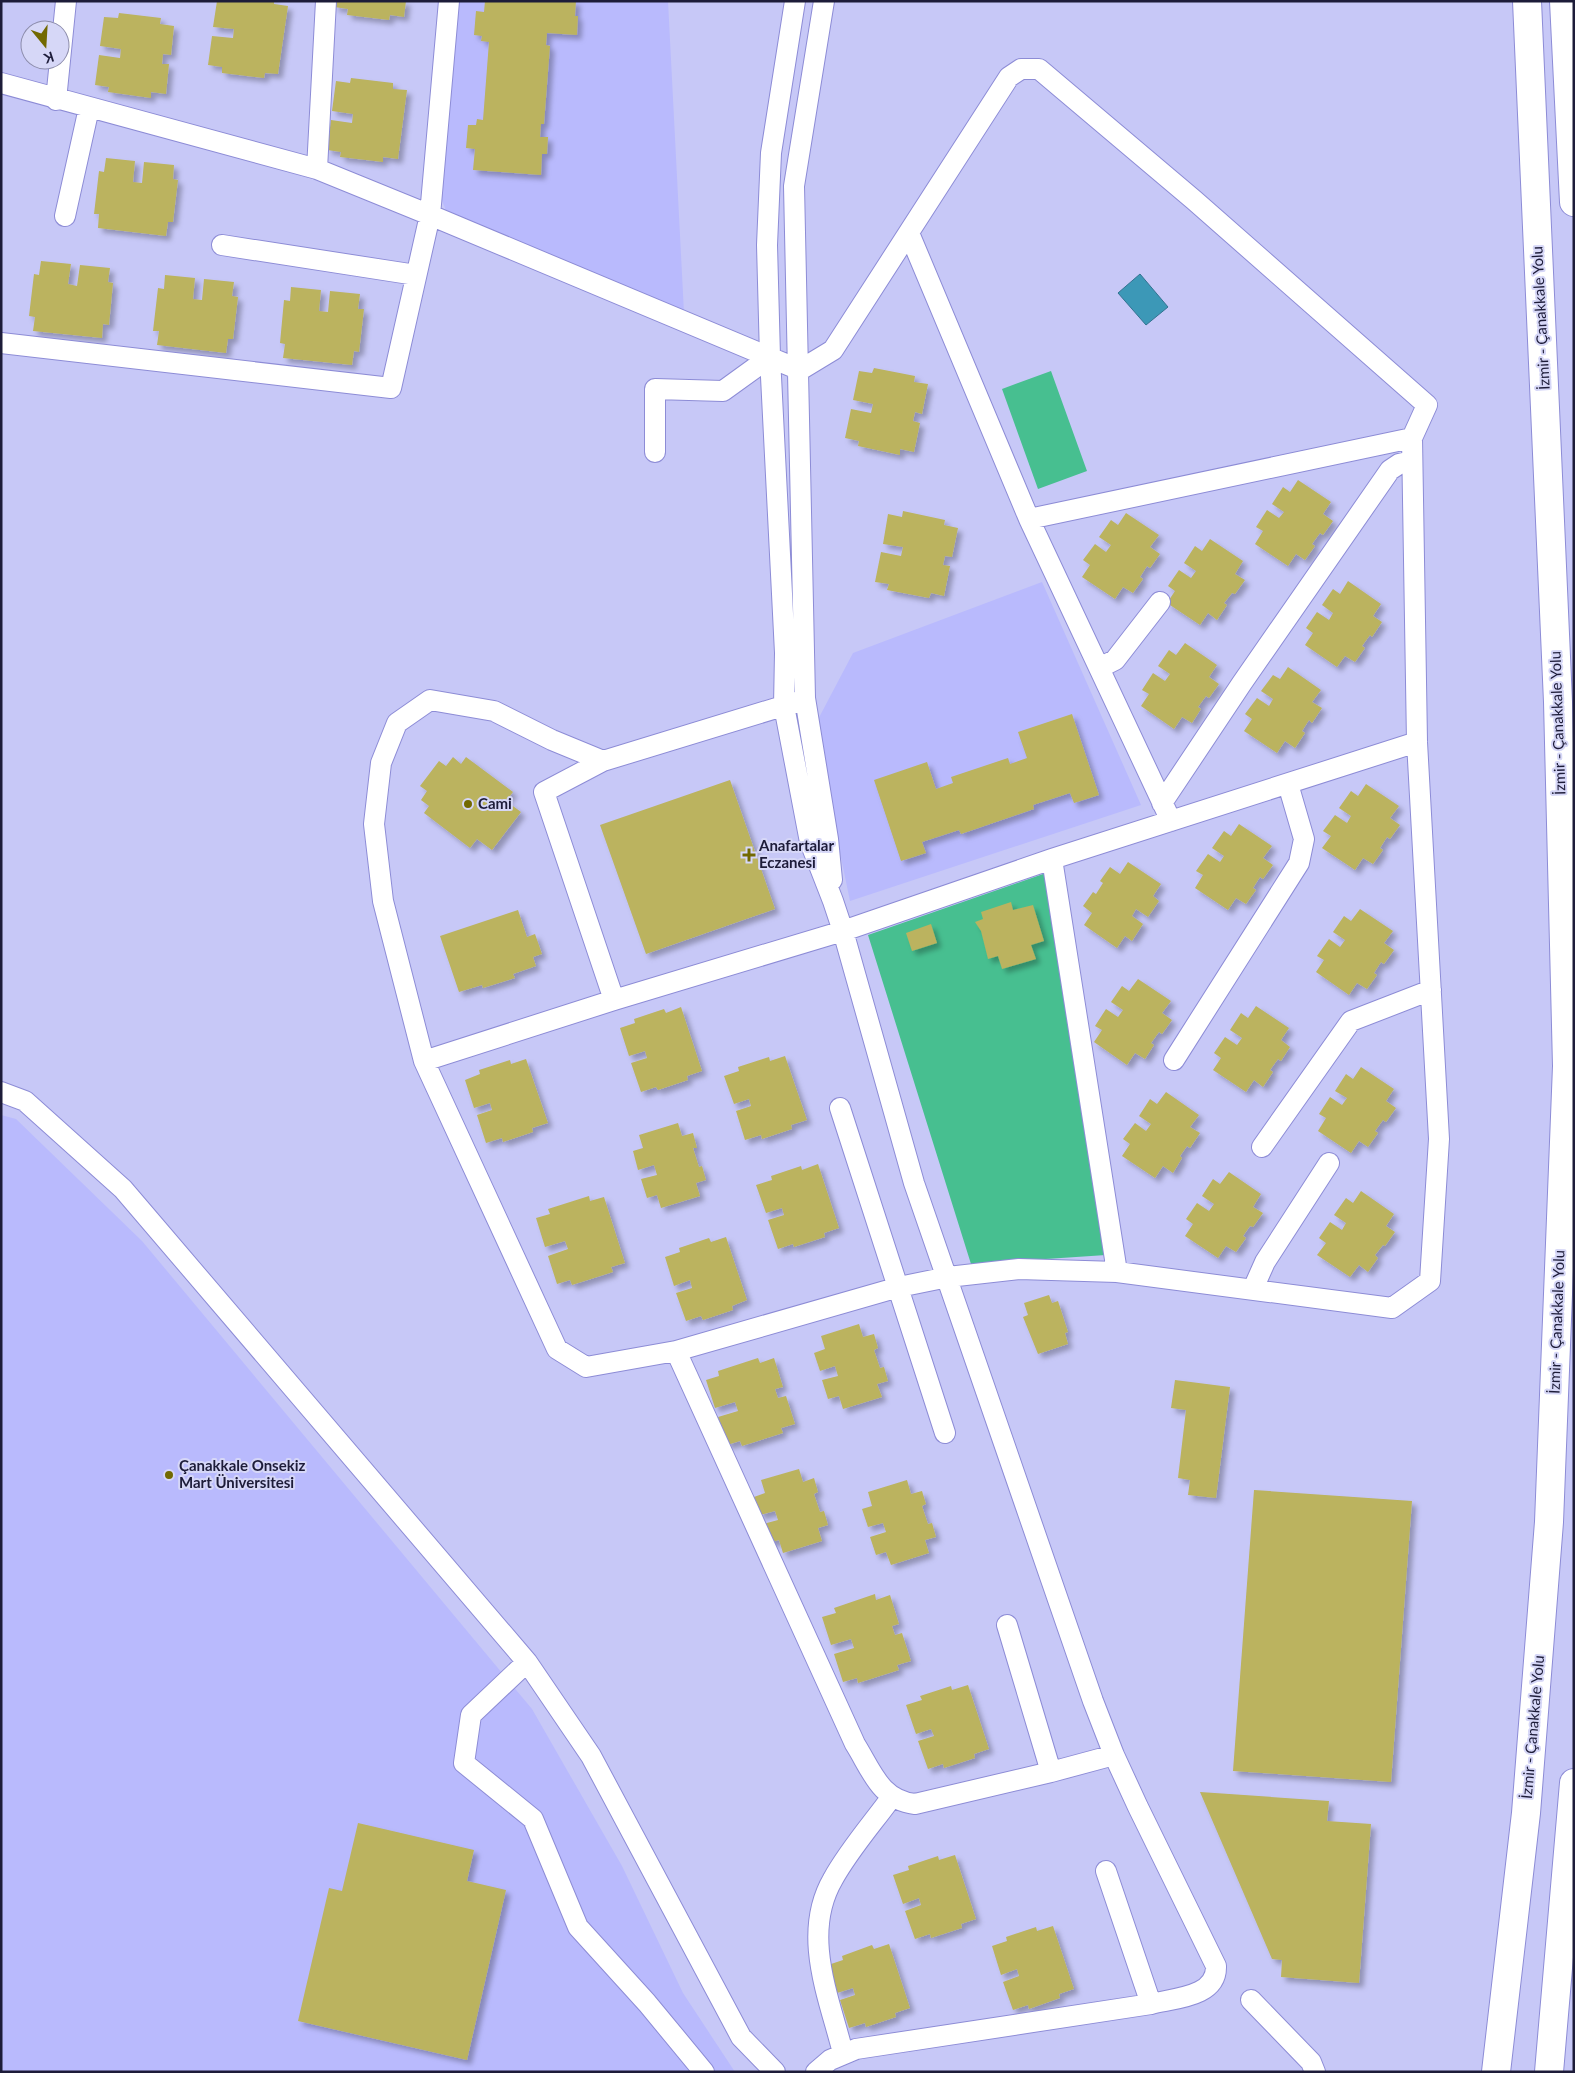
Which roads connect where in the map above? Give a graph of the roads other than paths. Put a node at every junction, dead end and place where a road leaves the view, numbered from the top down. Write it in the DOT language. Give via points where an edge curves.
graph roads {
  1 [pos="66,1"];
  2 [pos="326,1"];
  3 [pos="449,1"];
  4 [pos="795,1"];
  5 [pos="824,1"];
  6 [pos="1518,1"];
  7 [pos="1527,1"];
  8 [pos="1564,1"];
  9 [pos="1,83"];
  10 [pos="56,100"];
  11 [pos="89,108"];
  12 [pos="1532,136"];
  13 [pos="317,169"];
  14 [pos="1574,202"];
  15 [pos="430,215"];
  16 [pos="65,216"];
  17 [pos="909,233"];
  18 [pos="222,245"];
  19 [pos="416,275"];
  20 [pos="1,343"];
  21 [pos="770,357"];
  22 [pos="800,370"];
  23 [pos="1412,438"];
  24 [pos="655,452"];
  25 [pos="1412,461"];
  26 [pos="1029,518"];
  27 [pos="1160,602"];
  28 [pos="1099,668"];
  29 [pos="805,698"];
  30 [pos="784,706"];
  31 [pos="1417,742"];
  32 [pos="603,761"];
  33 [pos="1288,784"];
  34 [pos="1166,812"];
  35 [pos="1052,859"];
  36 [pos="833,901"];
  37 [pos="843,931"];
  38 [pos="1431,990"];
  39 [pos="614,1000"];
  40 [pos="424,1060"];
  41 [pos="1174,1060"];
  42 [pos="1,1092"];
  43 [pos="840,1108"];
  44 [pos="1262,1147"];
  45 [pos="1329,1163"];
  46 [pos="1116,1272"];
  47 [pos="948,1277"];
  48 [pos="899,1287"];
  49 [pos="1253,1289"];
  50 [pos="676,1352"];
  51 [pos="945,1433"];
  52 [pos="1007,1626"];
  53 [pos="526,1662"];
  54 [pos="1114,1755"];
  55 [pos="1051,1772"];
  56 [pos="1574,1783"];
  57 [pos="891,1798"];
  58 [pos="1106,1871"];
  59 [pos="1251,2000"];
  60 [pos="1151,2004"];
  61 [pos="843,2053"];
  62 [pos="704,2072"];
  63 [pos="775,2072"];
  64 [pos="816,2072"];
  65 [pos="1316,2072"];
  66 [pos="1496,2072"];
  67 [pos="1549,2072"];
  1 -- 10 [label="street"];
  2 -- 13 [label="street"];
  3 -- 15 [label="street"];
  4 -- 21 [label="street" via="771,154 767,245"];
  5 -- 22 [label="street" via="794,186"];
  6 -- 12 [label="highway"];
  7 -- 12 [label="highway, İzmir - Çanakkale Yolu"];
  8 -- 14 [label="highway"];
  9 -- 10 [label="street"];
  10 -- 11 [label="street"];
  11 -- 13 [label="street"];
  11 -- 16 [label="street"];
  12 -- 66 [label="highway, İzmir - Çanakkale Yolu" via="1558,692 1567,1066 1549,1522 1526,1813"];
  13 -- 15 [label="street"];
  15 -- 19 [label="street"];
  15 -- 21 [label="street"];
  17 -- 22 [label="street" via="833,350"];
  17 -- 23 [label="street" via="1009,77 1021,69 1039,69 1427,405"];
  17 -- 26 [label="street"];
  18 -- 19 [label="street"];
  19 -- 20 [label="street" via="391,388"];
  21 -- 22 [label="street"];
  21 -- 24 [label="street" via="723,391 655,389"];
  21 -- 30 [label="street" via="786,654"];
  22 -- 29 [label="street"];
  23 -- 25 [label="street"];
  23 -- 26 [label="street"];
  25 -- 31 [label="street"];
  25 -- 34 [label="street" via="1390,470 1248,674"];
  26 -- 28 [label="street"];
  27 -- 28 [label="street" via="1115,660"];
  28 -- 34 [label="street"];
  29 -- 30 [label="street"];
  29 -- 36 [label="street" via="828,839"];
  30 -- 32 [label="street"];
  30 -- 36 [label="street" via="810,842"];
  31 -- 33 [label="street"];
  31 -- 38 [label="street"];
  32 -- 39 [label="street" via="544,792"];
  32 -- 40 [label="street" via="494,711 430,700 396,724 381,763 374,824 383,902"];
  33 -- 34 [label="street"];
  33 -- 41 [label="street" via="1304,839 1299,863"];
  34 -- 35 [label="street"];
  35 -- 37 [label="street"];
  35 -- 46 [label="street"];
  36 -- 37 [label="street"];
  37 -- 39 [label="street"];
  37 -- 47 [label="street" via="914,1182"];
  38 -- 44 [label="street" via="1351,1021"];
  38 -- 49 [label="street" via="1439,1139 1430,1281 1392,1308"];
  39 -- 40 [label="street"];
  40 -- 50 [label="street" via="557,1349 586,1367"];
  42 -- 53 [label="street" via="24,1101 124,1189"];
  43 -- 48 [label="street"];
  45 -- 49 [label="street" via="1265,1262"];
  46 -- 47 [label="street" via="1019,1268"];
  46 -- 49 [label="street"];
  47 -- 48 [label="street"];
  47 -- 54 [label="street"];
  48 -- 50 [label="street"];
  48 -- 51 [label="street"];
  50 -- 57 [label="street" via="856,1744"];
  52 -- 55 [label="street"];
  53 -- 62 [label="street" via="471,1715 464,1763 533,1819 578,1927"];
  53 -- 63 [label="street" via="591,1756 741,2037"];
  54 -- 55 [label="street"];
  54 -- 60 [label="street" via="1216,1966 1214,1982 1207,1988"];
  55 -- 57 [label="street" via="915,1804"];
  56 -- 67 [label="highway"];
  57 -- 61 [label="street" via="833,1878 819,1918 819,1957"];
  58 -- 60 [label="street"];
  59 -- 65 [label="street" via="1311,2062"];
  60 -- 61 [label="street"];
  61 -- 64 [label="street"];
}
